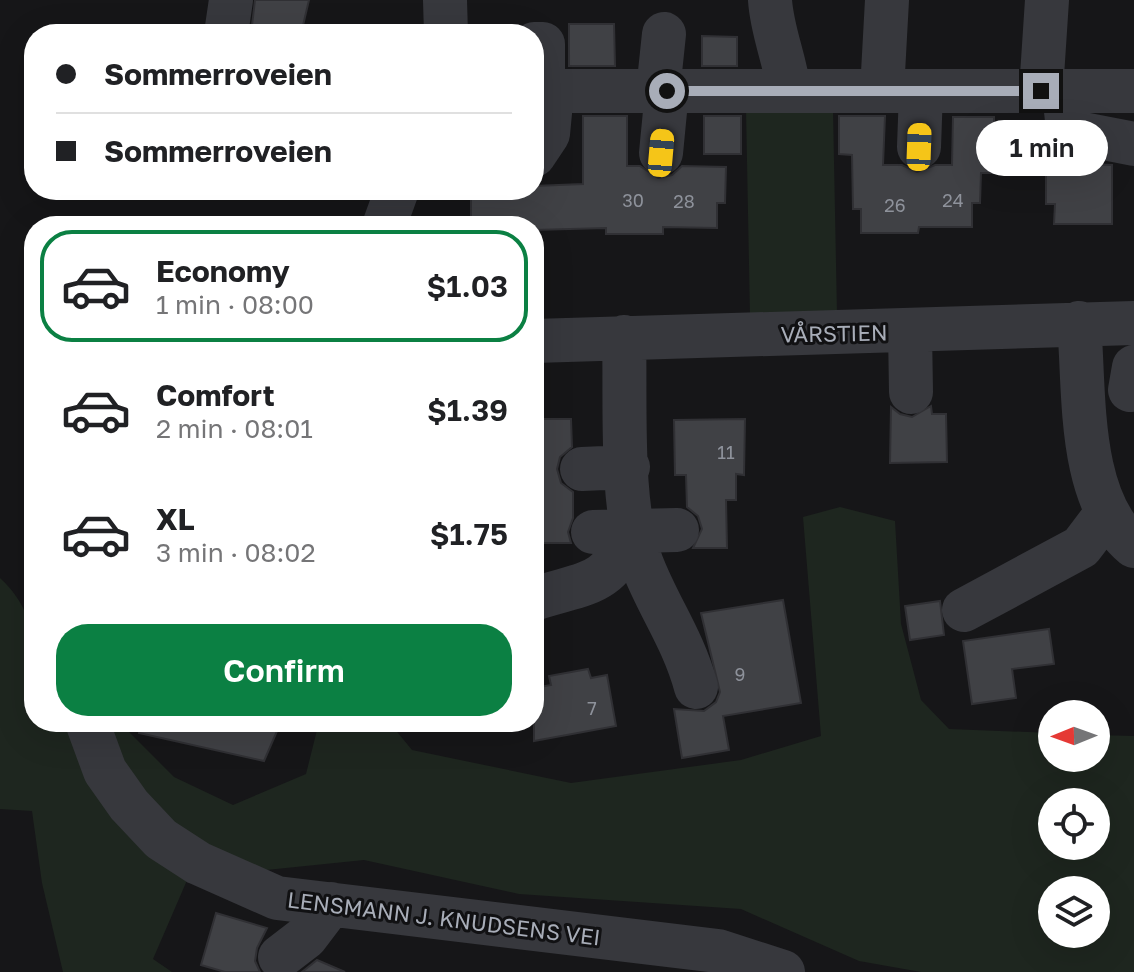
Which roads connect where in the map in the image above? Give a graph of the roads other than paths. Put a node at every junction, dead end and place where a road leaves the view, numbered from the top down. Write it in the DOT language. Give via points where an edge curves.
graph roads {
  1 [pos="231,0"];
  2 [pos="445,0"];
  3 [pos="770,0"];
  4 [pos="887,0"];
  5 [pos="1047,0"];
  6 [pos="227,24"];
  7 [pos="446,24"];
  8 [pos="664,34"];
  9 [pos="546,44"];
  10 [pos="544,75"];
  11 [pos="544,91"];
  12 [pos="663,91"];
  13 [pos="789,91"];
  14 [pos="901,91"];
  15 [pos="1053,91"];
  16 [pos="1134,91"];
  17 [pos="544,100"];
  18 [pos="544,140"];
  19 [pos="1134,144"];
  20 [pos="919,147"];
  21 [pos="661,153"];
  22 [pos="1134,322"];
  23 [pos="1079,323"];
  24 [pos="910,331"];
  25 [pos="624,337"];
  26 [pos="544,341"];
  27 [pos="911,392"];
  28 [pos="628,467"];
  29 [pos="582,469"];
  30 [pos="677,530"];
  31 [pos="1120,530"];
  32 [pos="613,533"];
  33 [pos="544,596"];
  34 [pos="964,610"];
  35 [pos="696,687"];
  36 [pos="91,732"];
  37 [pos="331,904"];
  38 [pos="718,951"];
  39 [pos="280,957"];
  40 [pos="679,972"];
  41 [pos="783,972"];
  1 -- 6 [label="street"];
  2 -- 7 [label="street"];
  3 -- 13 [label="street" via="771,26 785,59"];
  4 -- 14 [label="street"];
  5 -- 15 [label="street"];
  8 -- 12 [label="street"];
  9 -- 10 [label="street"];
  11 -- 12 [label="street"];
  12 -- 13 [label="street"];
  12 -- 21 [label="street"];
  13 -- 14 [label="street"];
  14 -- 15 [label="street"];
  14 -- 20 [label="street"];
  15 -- 16 [label="street"];
  15 -- 19 [label="street" via="1078,133"];
  17 -- 18 [label="street"];
  22 -- 23 [label="street, VÅRSTIEN"];
  23 -- 24 [label="street, VÅRSTIEN"];
  23 -- 31 [label="street" via="1092,472"];
  24 -- 25 [label="street, VÅRSTIEN"];
  24 -- 27 [label="street"];
  25 -- 26 [label="street, VÅRSTIEN"];
  25 -- 28 [label="street"];
  28 -- 29 [label="street"];
  28 -- 32 [label="street" via="629,521"];
  30 -- 32 [label="street"];
  31 -- 34 [label="street"];
  32 -- 33 [label="street" via="617,564 604,576"];
  32 -- 35 [label="street" via="642,564 687,651"];
  36 -- 37 [label="street, LENSMANN J. KNUDSENS VEI" via="105,771 161,839 198,863 277,898"];
  37 -- 38 [label="street, LENSMANN J. KNUDSENS VEI"];
  37 -- 39 [label="street" via="306,937"];
  38 -- 40 [label="street"];
  38 -- 41 [label="street, LENSMANN J. KNUDSENS VEI"];
}
